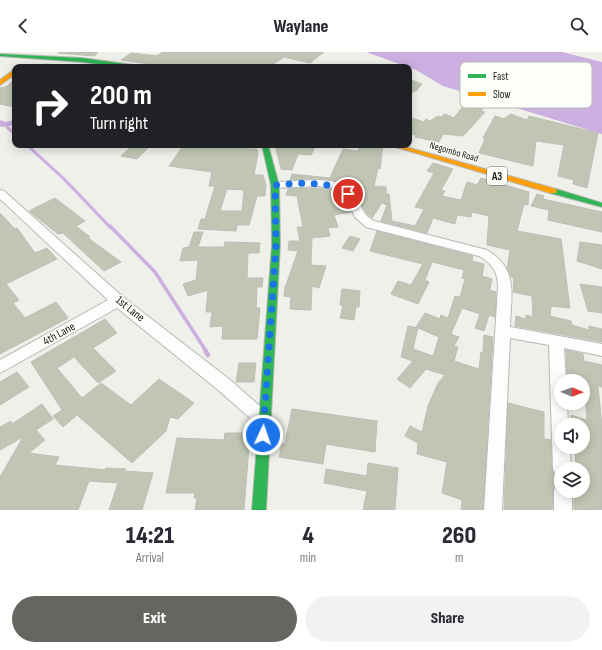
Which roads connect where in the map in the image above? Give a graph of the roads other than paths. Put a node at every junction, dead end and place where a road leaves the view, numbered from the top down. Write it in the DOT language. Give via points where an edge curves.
graph roads {
  1 [pos="0,55"];
  2 [pos="0,58"];
  3 [pos="31,59"];
  4 [pos="25,64"];
  5 [pos="82,64"];
  6 [pos="114,64"];
  7 [pos="12,73"];
  8 [pos="0,83"];
  9 [pos="412,146"];
  10 [pos="266,148"];
  11 [pos="402,148"];
  12 [pos="275,185"];
  13 [pos="0,192"];
  14 [pos="602,199"];
  15 [pos="602,206"];
  16 [pos="118,300"];
  17 [pos="504,331"];
  18 [pos="556,342"];
  19 [pos="602,350"];
  20 [pos="0,367"];
  21 [pos="264,420"];
  22 [pos="562,462"];
  23 [pos="563,498"];
  24 [pos="259,510"];
  25 [pos="493,510"];
  26 [pos="563,510"];
  1 -- 3 [label="main road"];
  2 -- 3 [label="main road"];
  3 -- 4 [label="main road"];
  3 -- 5 [label="main road"];
  3 -- 6 [label="main road"];
  7 -- 8 [label="main road"];
  9 -- 14 [label="main road, Negombo Road / A3"];
  10 -- 12 [label="main road"];
  11 -- 15 [label="main road, Negombo Road / A3"];
  12 -- 17 [label="street" via="304,183 340,186 351,198 362,219 370,224 484,253 497,261 505,275"];
  12 -- 21 [label="main road" via="276,245"];
  13 -- 16 [label="street, 1st Lane"];
  16 -- 20 [label="street, 4th Lane"];
  16 -- 21 [label="street, 1st Lane"];
  17 -- 18 [label="street"];
  17 -- 25 [label="street"];
  18 -- 19 [label="street"];
  18 -- 22 [label="street"];
  21 -- 24 [label="main road"];
  23 -- 26 [label="street"];
}
